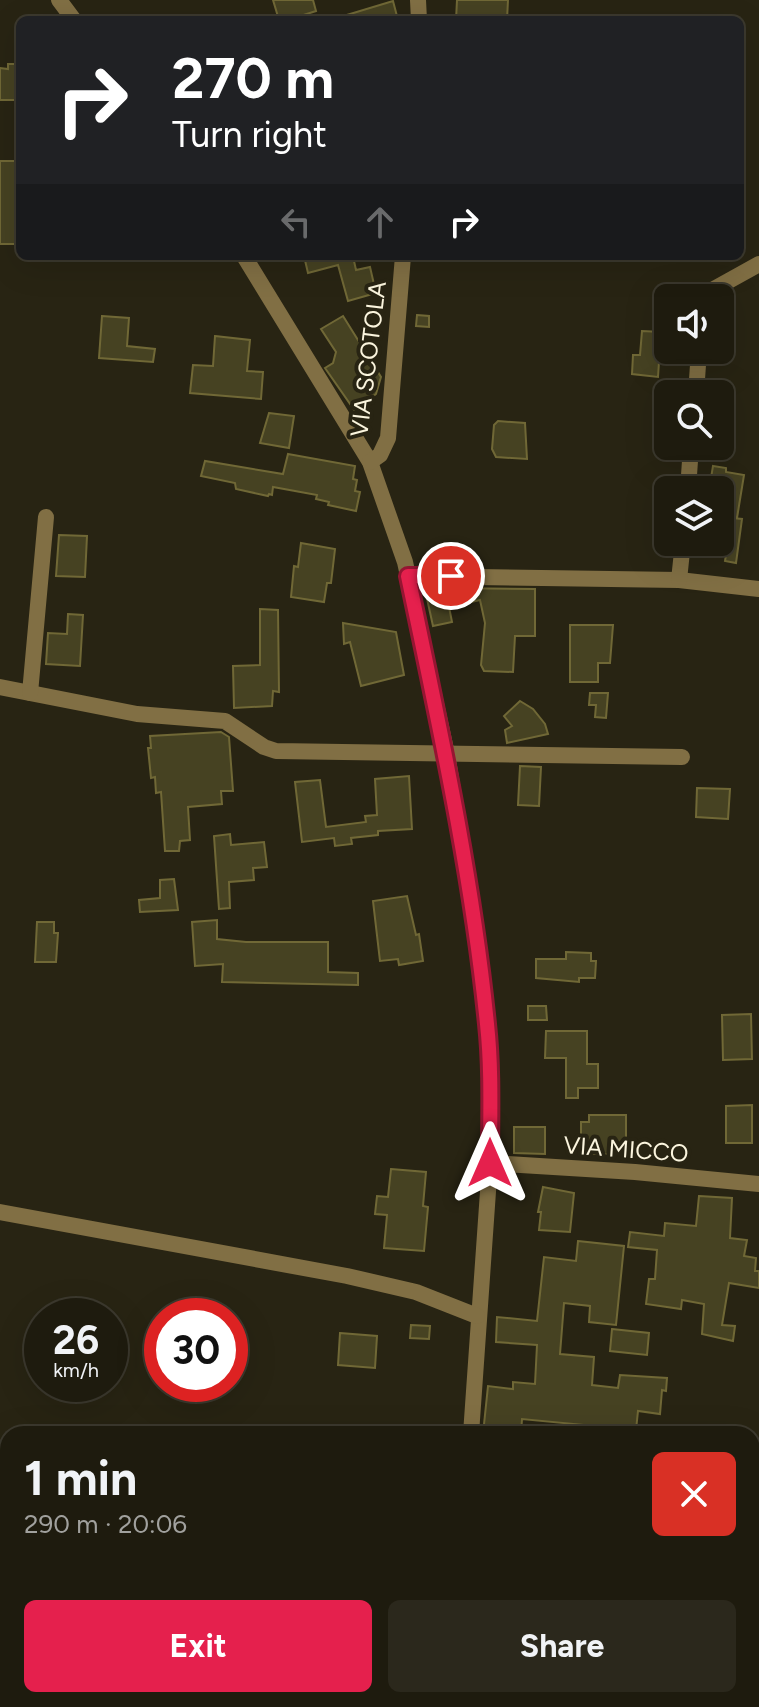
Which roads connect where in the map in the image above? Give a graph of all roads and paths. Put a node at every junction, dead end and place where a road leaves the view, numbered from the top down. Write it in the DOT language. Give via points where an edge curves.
graph roads {
  1 [pos="246,260"];
  2 [pos="403,260"];
  3 [pos="759,264"];
  4 [pos="723,284"];
  5 [pos="370,462"];
  6 [pos="46,517"];
  7 [pos="682,556"];
  8 [pos="408,576"];
  9 [pos="679,580"];
  10 [pos="759,589"];
  11 [pos="0,687"];
  12 [pos="30,693"];
  13 [pos="447,754"];
  14 [pos="682,757"];
  15 [pos="490,1163"];
  16 [pos="759,1184"];
  17 [pos="0,1212"];
  18 [pos="477,1316"];
  19 [pos="471,1426"];
  1 -- 5 [label="street"];
  2 -- 5 [label="street, VIA SCOTOLA" via="388,438"];
  3 -- 4 [label="street"];
  5 -- 8 [label="street"];
  6 -- 12 [label="street"];
  7 -- 9 [label="street"];
  8 -- 9 [label="street"];
  8 -- 13 [label="street"];
  9 -- 10 [label="street"];
  11 -- 12 [label="street"];
  12 -- 13 [label="street" via="137,714 225,721 276,751"];
  13 -- 14 [label="street"];
  13 -- 15 [label="street" via="487,1025"];
  15 -- 16 [label="street, VIA MICCO"];
  15 -- 18 [label="street"];
  17 -- 18 [label="street" via="402,1288"];
  18 -- 19 [label="street"];
}
